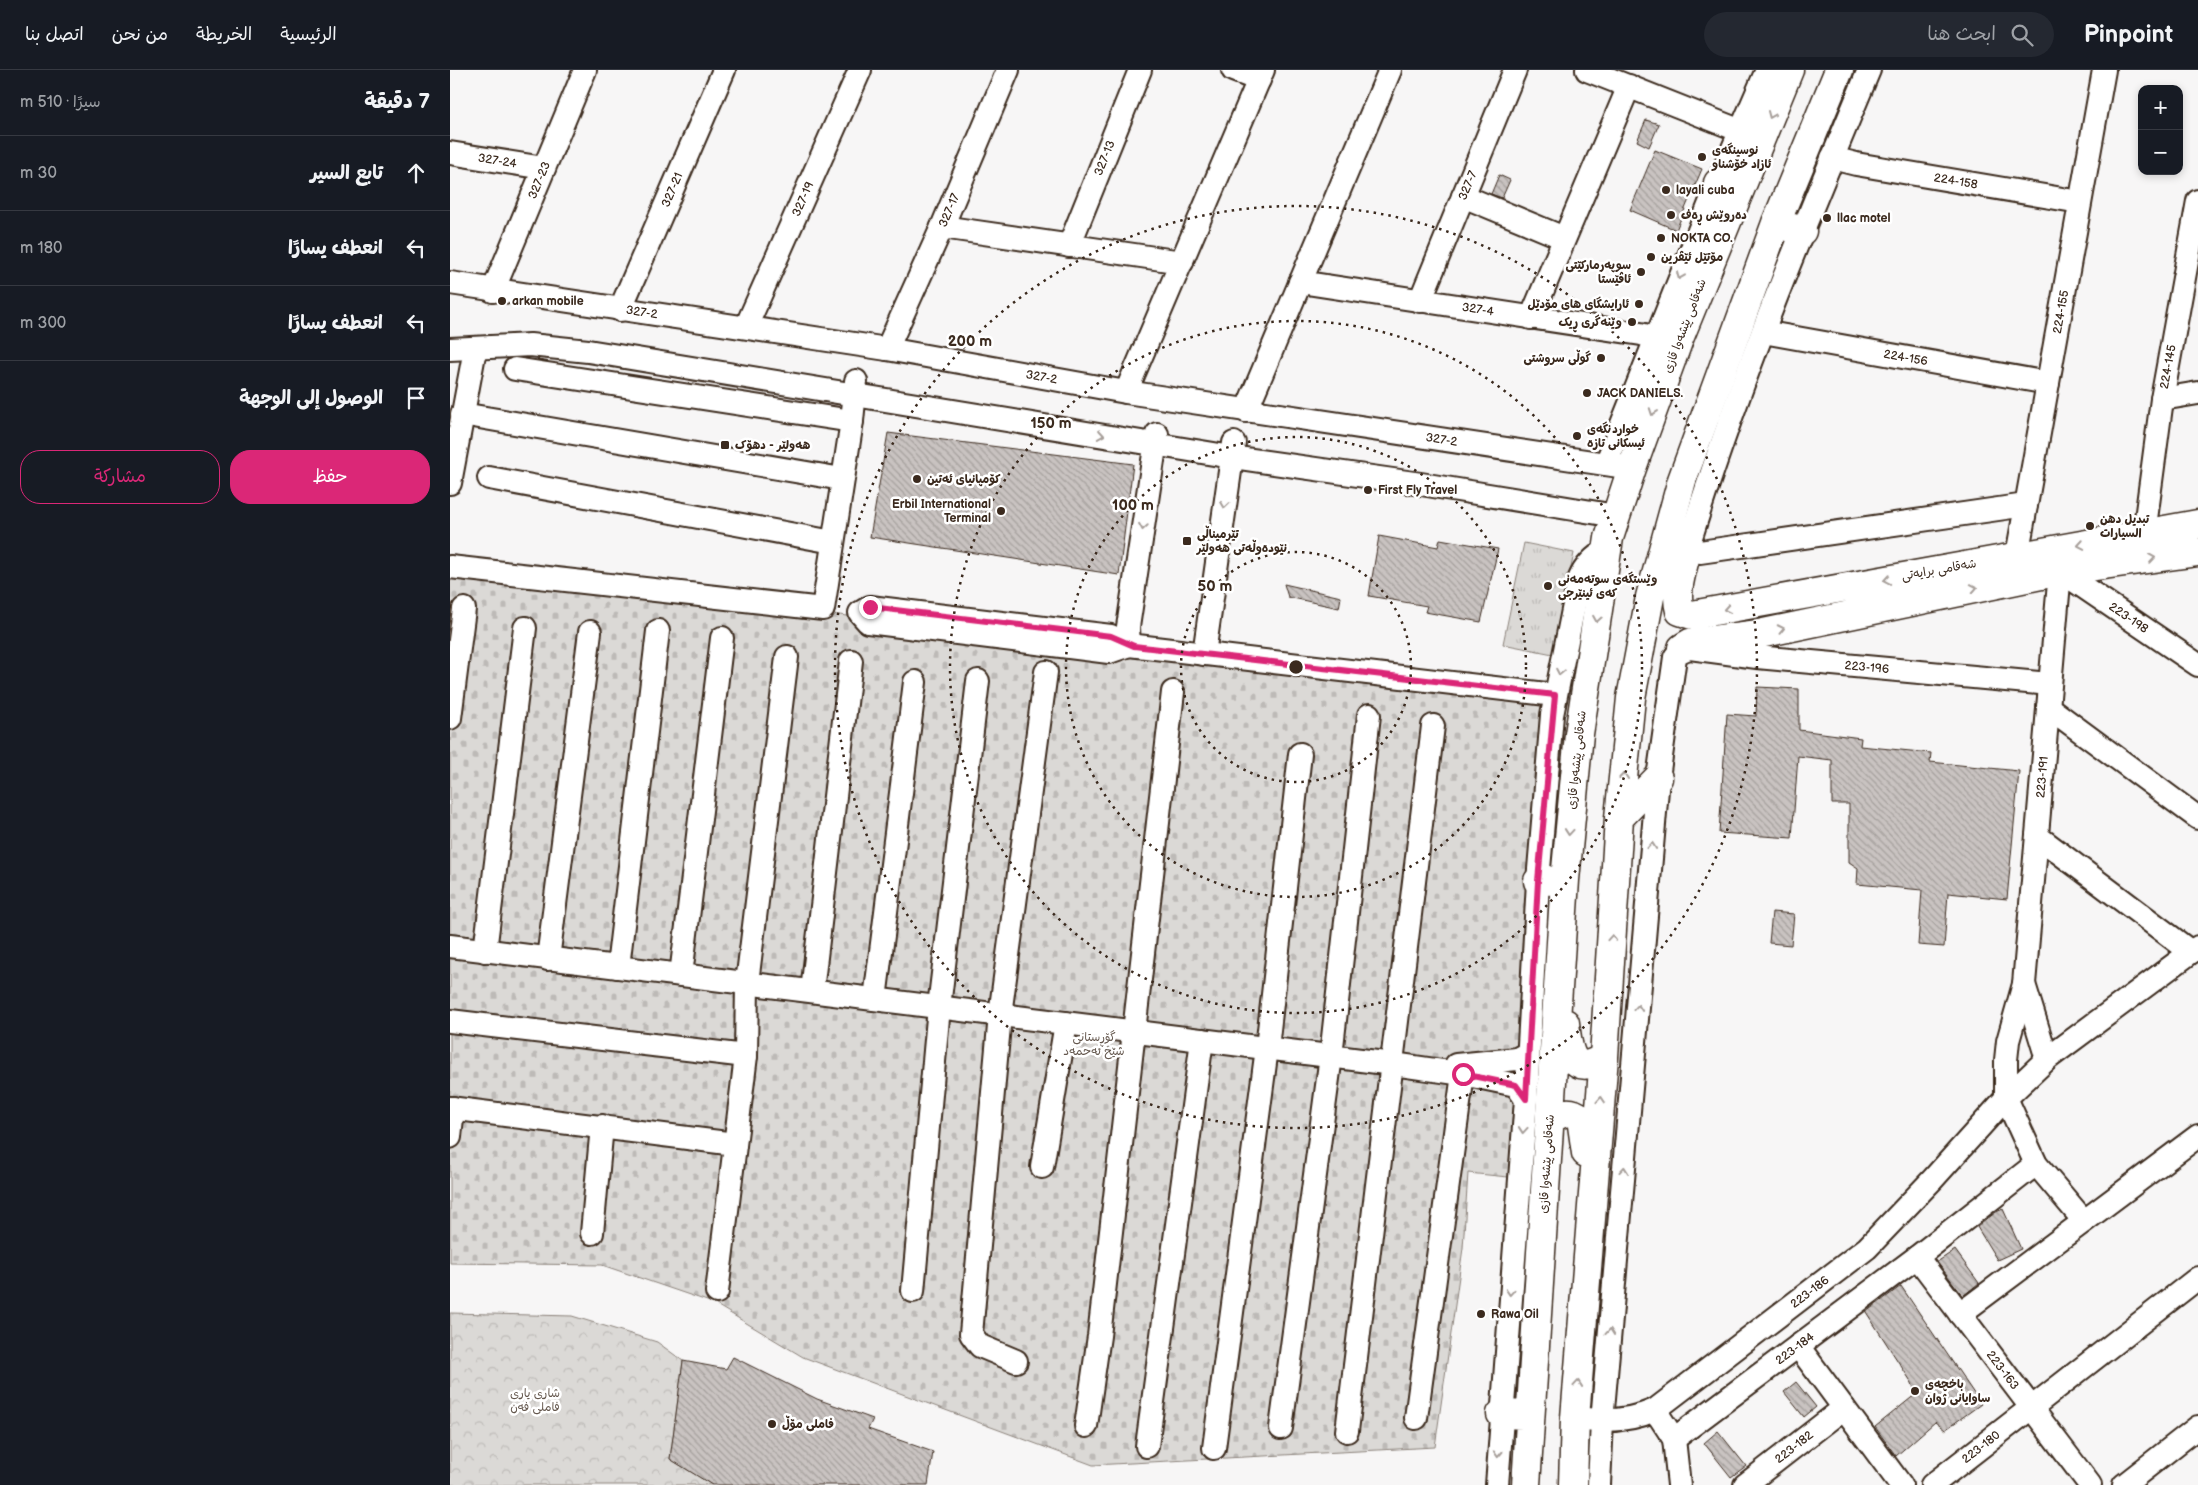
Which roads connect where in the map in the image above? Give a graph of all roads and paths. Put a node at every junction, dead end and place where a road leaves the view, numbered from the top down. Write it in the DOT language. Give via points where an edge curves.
graph roads {
  1 [pos="585,70"];
  2 [pos="724,70"];
  3 [pos="860,70"];
  4 [pos="1008,70"];
  5 [pos="1140,70"];
  6 [pos="1233,70"];
  7 [pos="1390,70"];
  8 [pos="1515,70"];
  9 [pos="1587,70"];
  10 [pos="1767,70"];
  11 [pos="1789,70"];
  12 [pos="1839,70"];
  13 [pos="1869,70"];
  14 [pos="2104,70"];
  15 [pos="1261,75"];
  16 [pos="1629,86"];
  17 [pos="1741,131"];
  18 [pos="450,152"];
  19 [pos="1832,158"];
  20 [pos="544,168"];
  21 [pos="1718,183"];
  22 [pos="1463,196"];
  23 [pos="2080,202"];
  24 [pos="2198,202"];
  25 [pos="1726,221"];
  26 [pos="1776,222"];
  27 [pos="942,227"];
  28 [pos="1802,232"];
  29 [pos="1564,238"];
  30 [pos="1068,246"];
  31 [pos="1182,262"];
  32 [pos="1300,282"];
  33 [pos="450,283"];
  34 [pos="493,291"];
  35 [pos="1420,301"];
  36 [pos="620,310"];
  37 [pos="1531,318"];
  38 [pos="746,327"];
  39 [pos="1763,332"];
  40 [pos="1655,338"];
  41 [pos="450,348"];
  42 [pos="475,349"];
  43 [pos="887,349"];
  44 [pos="515,369"];
  45 [pos="2048,383"];
  46 [pos="855,387"];
  47 [pos="1126,392"];
  48 [pos="2198,393"];
  49 [pos="2162,399"];
  50 [pos="1246,411"];
  51 [pos="462,414"];
  52 [pos="852,421"];
  53 [pos="1156,439"];
  54 [pos="1233,450"];
  55 [pos="1606,464"];
  56 [pos="1632,468"];
  57 [pos="489,478"];
  58 [pos="842,479"];
  59 [pos="450,483"];
  60 [pos="2026,505"];
  61 [pos="1618,511"];
  62 [pos="2198,524"];
  63 [pos="2144,534"];
  64 [pos="833,542"];
  65 [pos="1676,546"];
  66 [pos="1608,550"];
  67 [pos="2198,552"];
  68 [pos="2017,556"];
  69 [pos="450,567"];
  70 [pos="2060,571"];
  71 [pos="1927,585"];
  72 [pos="464,609"];
  73 [pos="823,609"];
  74 [pos="525,628"];
  75 [pos="658,631"];
  76 [pos="590,632"];
  77 [pos="722,638"];
  78 [pos="1129,645"];
  79 [pos="1682,648"];
  80 [pos="1204,654"];
  81 [pos="787,657"];
  82 [pos="851,661"];
  83 [pos="2198,665"];
  84 [pos="1046,672"];
  85 [pos="978,681"];
  86 [pos="915,682"];
  87 [pos="2050,684"];
  88 [pos="1173,692"];
  89 [pos="1555,695"];
  90 [pos="2048,707"];
  91 [pos="1369,716"];
  92 [pos="450,718"];
  93 [pos="1433,726"];
  94 [pos="1300,754"];
  95 [pos="1658,778"];
  96 [pos="1619,818"];
  97 [pos="2198,818"];
  98 [pos="2037,836"];
  99 [pos="1565,880"];
  100 [pos="1538,881"];
  101 [pos="450,946"];
  102 [pos="2195,950"];
  103 [pos="485,951"];
  104 [pos="548,959"];
  105 [pos="618,967"];
  106 [pos="681,975"];
  107 [pos="1560,977"];
  108 [pos="747,983"];
  109 [pos="2024,984"];
  110 [pos="812,991"];
  111 [pos="875,999"];
  112 [pos="939,1007"];
  113 [pos="1000,1015"];
  114 [pos="450,1021"];
  115 [pos="1066,1023"];
  116 [pos="1133,1031"];
  117 [pos="1202,1040"];
  118 [pos="1267,1048"];
  119 [pos="1528,1053"];
  120 [pos="746,1056"];
  121 [pos="1331,1056"];
  122 [pos="1604,1056"];
  123 [pos="2047,1059"];
  124 [pos="1393,1064"];
  125 [pos="1463,1074"];
  126 [pos="2006,1098"];
  127 [pos="1526,1099"];
  128 [pos="452,1108"];
  129 [pos="1550,1120"];
  130 [pos="602,1126"];
  131 [pos="2198,1136"];
  132 [pos="450,1137"];
  133 [pos="735,1144"];
  134 [pos="2036,1164"];
  135 [pos="1042,1167"];
  136 [pos="1592,1217"];
  137 [pos="2084,1221"];
  138 [pos="592,1232"];
  139 [pos="1917,1257"];
  140 [pos="2198,1278"];
  141 [pos="913,1291"];
  142 [pos="717,1292"];
  143 [pos="1960,1314"];
  144 [pos="1798,1346"];
  145 [pos="1016,1361"];
  146 [pos="1844,1408"];
  147 [pos="2032,1409"];
  148 [pos="1655,1410"];
  149 [pos="1501,1414"];
  150 [pos="1530,1414"];
  151 [pos="1416,1418"];
  152 [pos="1589,1420"];
  153 [pos="1086,1426"];
  154 [pos="1281,1428"];
  155 [pos="1347,1431"];
  156 [pos="2195,1436"];
  157 [pos="1674,1439"];
  158 [pos="1148,1446"];
  159 [pos="1214,1448"];
  160 [pos="1497,1485"];
  161 [pos="1526,1485"];
  162 [pos="1573,1485"];
  163 [pos="1598,1485"];
  164 [pos="1679,1485"];
  165 [pos="1745,1485"];
  166 [pos="1901,1485"];
  167 [pos="1932,1485"];
  168 [pos="2090,1485"];
  169 [pos="2124,1485"];
  1 -- 20 [label="street, 327-23"];
  2 -- 36 [label="street, 327-21"];
  3 -- 38 [label="street, 327-19"];
  4 -- 27 [label="street, 327-17"];
  5 -- 30 [label="street, 327-13"];
  6 -- 15 [label="street"];
  7 -- 32 [label="street"];
  8 -- 22 [label="street, 327-7"];
  9 -- 16 [label="street"];
  10 -- 17 [label="street"];
  11 -- 25 [label="main road, شەقامی پێشەوا قازی, one-way"];
  12 -- 26 [label="main road"];
  13 -- 19 [label="street"];
  14 -- 23 [label="street, 224-155"];
  15 -- 31 [label="street"];
  16 -- 17 [label="street"];
  16 -- 29 [label="street"];
  17 -- 21 [label="street"];
  18 -- 20 [label="street, 327-24"];
  19 -- 23 [label="street, 224-158"];
  19 -- 28 [label="street"];
  20 -- 34 [label="street, 327-23"];
  21 -- 25 [label="main road"];
  21 -- 40 [label="street, one-way"];
  22 -- 29 [label="street"];
  22 -- 35 [label="street, 327-7"];
  23 -- 45 [label="street, 224-155"];
  24 -- 49 [label="street, 224-145"];
  25 -- 56 [label="main road, شەقامی پێشەوا قازی, one-way"];
  26 -- 28 [label="main road"];
  26 -- 65 [label="main road" via="1682,480"];
  27 -- 30 [label="street"];
  27 -- 43 [label="street, 327-17"];
  28 -- 39 [label="street"];
  29 -- 37 [label="street"];
  30 -- 31 [label="street"];
  31 -- 47 [label="street"];
  32 -- 35 [label="street, 327-4"];
  32 -- 50 [label="street"];
  33 -- 34 [label="street, 327-2"];
  34 -- 36 [label="street, 327-2"];
  35 -- 37 [label="street, 327-4"];
  36 -- 38 [label="street, 327-2"];
  37 -- 40 [label="street, 327-4"];
  38 -- 43 [label="street, 327-2"];
  39 -- 45 [label="street, 224-156"];
  39 -- 65 [label="street" via="1713,463"];
  40 -- 55 [label="street"];
  41 -- 42 [label="street"];
  42 -- 46 [label="street" via="530,345 566,348"];
  42 -- 51 [label="street"];
  43 -- 47 [label="street, 327-2"];
  44 -- 52 [label="street"];
  45 -- 60 [label="street, 224-155"];
  46 -- 52 [label="street"];
  46 -- 53 [label="street"];
  47 -- 50 [label="street, 327-2"];
  48 -- 49 [label="street"];
  49 -- 63 [label="street, 224-145"];
  50 -- 55 [label="street, 327-2"];
  51 -- 58 [label="street"];
  51 -- 59 [label="street"];
  52 -- 58 [label="street"];
  53 -- 54 [label="street"];
  53 -- 78 [label="street, one-way" via="1128,627"];
  54 -- 61 [label="street" via="1424,472"];
  54 -- 80 [label="street, one-way"];
  55 -- 56 [label="street, 327-2"];
  56 -- 61 [label="main road, شەقامی پێشەوا قازی"];
  57 -- 64 [label="street"];
  58 -- 64 [label="street"];
  60 -- 65 [label="street" via="1700,552"];
  60 -- 68 [label="street, 224-155"];
  61 -- 66 [label="main road, شەقامی پێشەوا قازی"];
  62 -- 63 [label="main road, شەقامی برایەتی"];
  63 -- 68 [label="main road, شەقامی برایەتی, one-way"];
  64 -- 73 [label="street"];
  71 -- 65 [label="main road, شەقامی برایەتی, one-way" via="1692,615 1680,611"];
  96 -- 65 [label="main road, one-way" via="1632,698 1650,598"];
  66 -- 89 [label="street, one-way" via="1588,564 1579,580"];
  66 -- 99 [label="main road, شەقامی پێشەوا قازی, one-way" via="1579,734"];
  70 -- 67 [label="main road, شەقامی برایەتی, one-way"];
  68 -- 71 [label="main road, شەقامی برایەتی"];
  69 -- 73 [label="street"];
  71 -- 70 [label="main road, شەقامی برایەتی, one-way"];
  70 -- 83 [label="street, 223-198"];
  70 -- 87 [label="street, 223-191"];
  79 -- 71 [label="main road, شەقامی برایەتی, one-way" via="1690,643 1759,634"];
  72 -- 92 [label="street"];
  73 -- 78 [label="street" via="860,613 868,622 1099,651 1109,652"];
  74 -- 103 [label="street"];
  75 -- 105 [label="street"];
  76 -- 104 [label="street"];
  77 -- 106 [label="street"];
  78 -- 80 [label="street"];
  79 -- 87 [label="street, 223-196"];
  79 -- 95 [label="street" via="1675,657"];
  80 -- 89 [label="street"];
  81 -- 108 [label="street"];
  82 -- 110 [label="street"];
  84 -- 113 [label="street"];
  85 -- 112 [label="street"];
  86 -- 111 [label="street"];
  87 -- 90 [label="street, 223-191"];
  88 -- 116 [label="street"];
  89 -- 100 [label="street"];
  90 -- 97 [label="street"];
  90 -- 98 [label="street, 223-191"];
  91 -- 121 [label="street"];
  93 -- 124 [label="street"];
  94 -- 118 [label="street"];
  95 -- 96 [label="main road"];
  152 -- 95 [label="street, one-way"];
  122 -- 96 [label="main road, one-way"];
  98 -- 102 [label="street"];
  98 -- 109 [label="street, 223-191"];
  99 -- 100 [label="main road"];
  99 -- 107 [label="main road, شەقامی پێشەوا قازی"];
  100 -- 119 [label="street"];
  101 -- 103 [label="street"];
  102 -- 123 [label="street, 223-186"];
  103 -- 104 [label="street"];
  104 -- 105 [label="street"];
  105 -- 106 [label="street"];
  106 -- 108 [label="street"];
  107 -- 122 [label="main road" via="1568,1048 1573,1059 1579,1064 1588,1064"];
  107 -- 129 [label="main road, شەقامی پێشەوا قازی"];
  108 -- 110 [label="street"];
  108 -- 120 [label="street"];
  109 -- 123 [label="street"];
  109 -- 126 [label="street" via="2008,1041"];
  110 -- 111 [label="street"];
  111 -- 112 [label="street"];
  112 -- 113 [label="street"];
  112 -- 141 [label="street"];
  113 -- 115 [label="street"];
  113 -- 145 [label="street" via="971,1334 980,1346"];
  114 -- 120 [label="street"];
  115 -- 116 [label="street"];
  115 -- 135 [label="street"];
  116 -- 117 [label="street"];
  116 -- 153 [label="street"];
  117 -- 118 [label="street"];
  117 -- 158 [label="street"];
  118 -- 121 [label="street"];
  118 -- 159 [label="street"];
  119 -- 124 [label="street" via="1517,1060 1472,1064"];
  119 -- 127 [label="street"];
  120 -- 133 [label="street"];
  121 -- 124 [label="street"];
  121 -- 154 [label="street"];
  136 -- 122 [label="main road, one-way"];
  123 -- 126 [label="street, 223-186"];
  124 -- 125 [label="street"];
  124 -- 155 [label="street"];
  125 -- 127 [label="street" via="1516,1085"];
  125 -- 151 [label="street"];
  126 -- 134 [label="street"];
  126 -- 148 [label="street, 223-186" via="1867,1248"];
  127 -- 149 [label="street, one-way"];
  128 -- 130 [label="street"];
  128 -- 132 [label="street"];
  129 -- 136 [label="main road" via="1566,1112 1574,1112 1581,1118"];
  129 -- 150 [label="main road, شەقامی پێشەوا قازی"];
  130 -- 133 [label="street"];
  130 -- 138 [label="street"];
  131 -- 137 [label="street"];
  133 -- 142 [label="street"];
  134 -- 137 [label="street"];
  134 -- 139 [label="street, 223-184"];
  152 -- 136 [label="main road, one-way"];
  137 -- 143 [label="street"];
  139 -- 143 [label="street, 223-163"];
  139 -- 144 [label="street, 223-184"];
  140 -- 147 [label="street, 223-180"];
  143 -- 147 [label="street, 223-163"];
  144 -- 146 [label="street"];
  144 -- 157 [label="street, 223-184"];
  146 -- 165 [label="street, 223-182"];
  146 -- 166 [label="street"];
  147 -- 167 [label="street, 223-180"];
  147 -- 168 [label="street, 223-163"];
  148 -- 152 [label="street, 223-186" via="1630,1419"];
  148 -- 157 [label="street"];
  149 -- 150 [label="main road"];
  149 -- 160 [label="street, one-way"];
  150 -- 161 [label="main road, شەقامی پێشەوا قازی"];
  152 -- 162 [label="main road"];
  152 -- 163 [label="street"];
  156 -- 169 [label="street"];
  157 -- 164 [label="street"];
}
